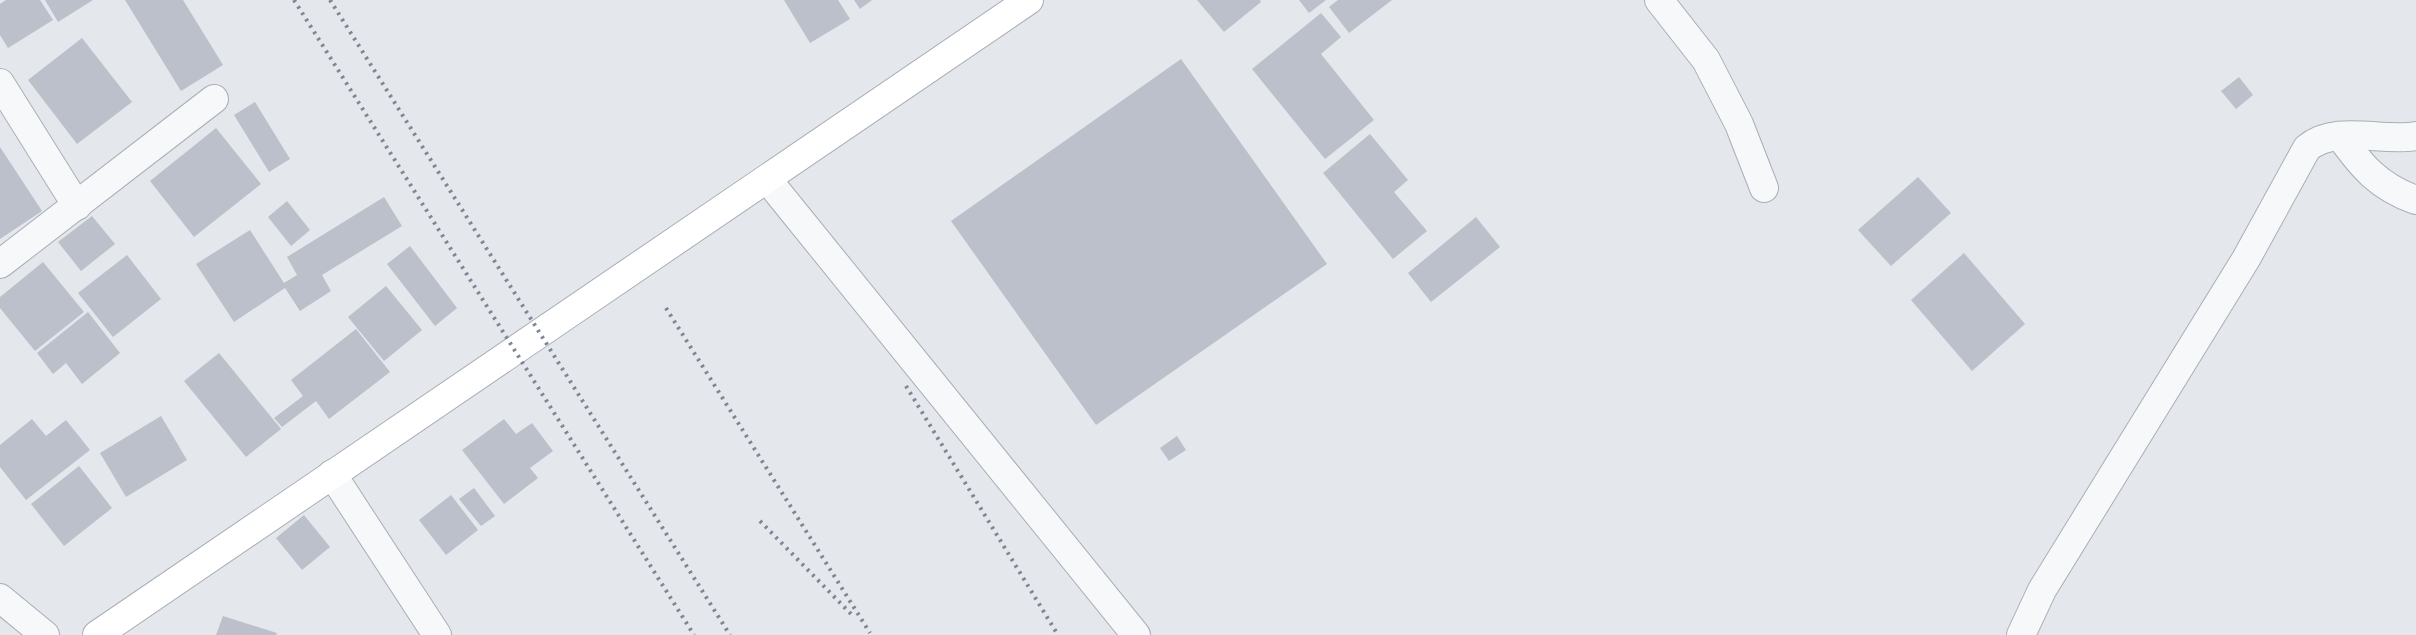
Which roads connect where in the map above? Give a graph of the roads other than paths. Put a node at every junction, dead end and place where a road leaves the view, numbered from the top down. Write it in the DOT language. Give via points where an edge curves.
graph roads {
  1 [pos="1030,0"];
  2 [pos="1659,0"];
  3 [pos="0,83"];
  4 [pos="214,99"];
  5 [pos="2340,136"];
  6 [pos="2416,136"];
  7 [pos="767,178"];
  8 [pos="1764,188"];
  9 [pos="2416,200"];
  10 [pos="77,206"];
  11 [pos="0,264"];
  12 [pos="332,474"];
  13 [pos="0,598"];
  14 [pos="45,635"];
  15 [pos="97,635"];
  16 [pos="437,635"];
  17 [pos="1136,635"];
  18 [pos="2022,635"];
  1 -- 7 [label="street"];
  2 -- 8 [label="street" via="1706,60 1739,124"];
  3 -- 10 [label="street"];
  4 -- 10 [label="street"];
  5 -- 6 [label="street"];
  5 -- 9 [label="street" via="2371,175 2389,188"];
  5 -- 18 [label="street" via="2315,141 2307,148 2246,259 2042,590"];
  7 -- 12 [label="street"];
  7 -- 17 [label="street"];
  10 -- 11 [label="street"];
  12 -- 15 [label="street"];
  12 -- 16 [label="street"];
  13 -- 14 [label="street"];
}
